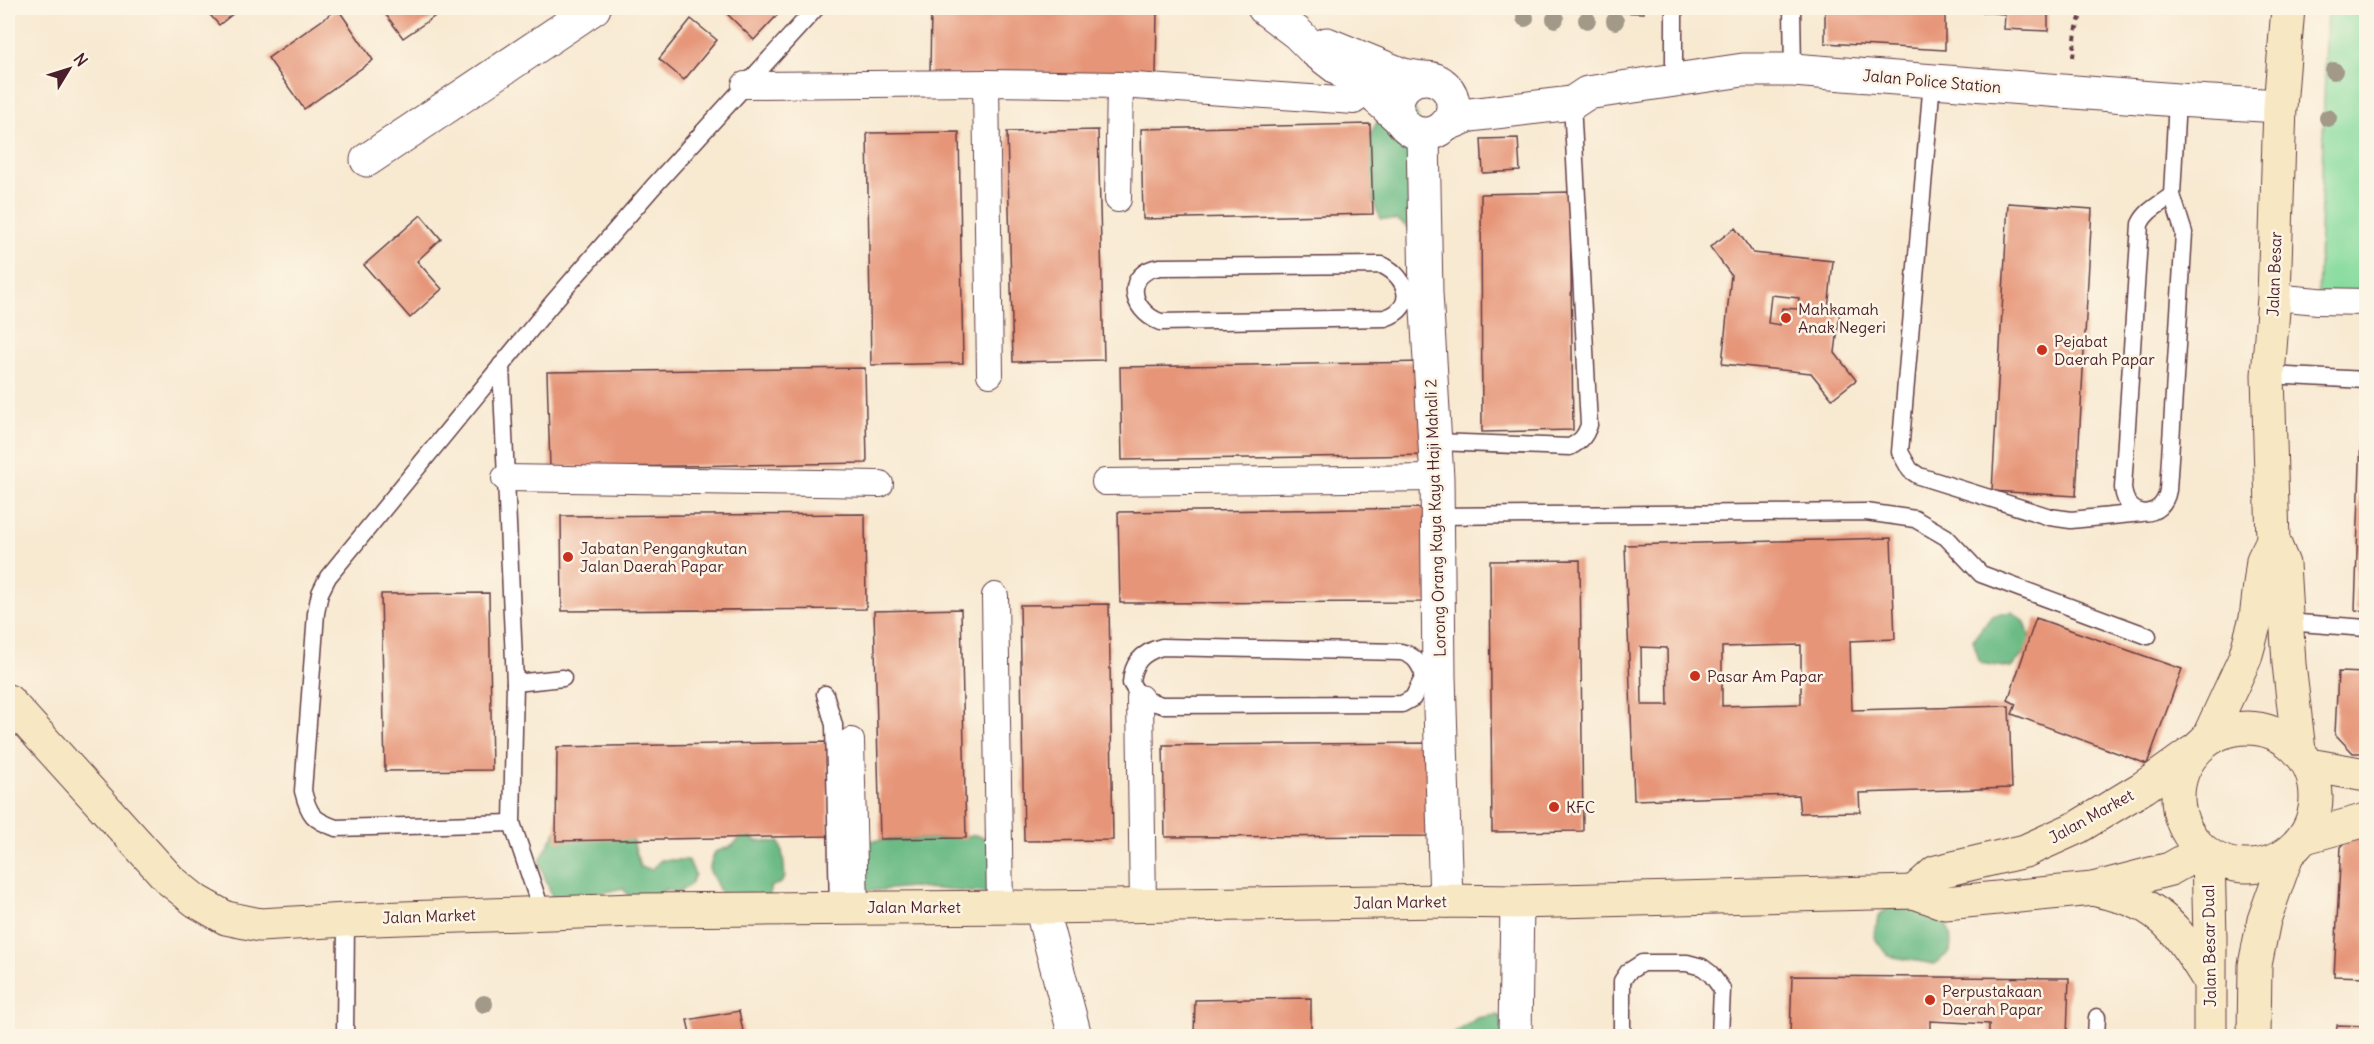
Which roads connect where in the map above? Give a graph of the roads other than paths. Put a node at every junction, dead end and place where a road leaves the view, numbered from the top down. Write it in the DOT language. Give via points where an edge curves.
graph roads {
  1 [pos="594,8"];
  2 [pos="816,8"];
  3 [pos="1264,8"];
  4 [pos="1674,8"];
  5 [pos="1792,8"];
  6 [pos="2288,8"];
  7 [pos="1298,33"];
  8 [pos="1793,70"];
  9 [pos="1674,80"];
  10 [pos="1932,81"];
  11 [pos="986,83"];
  12 [pos="1435,83"];
  13 [pos="745,85"];
  14 [pos="1120,85"];
  15 [pos="1579,98"];
  16 [pos="2177,100"];
  17 [pos="1353,101"];
  18 [pos="2280,106"];
  19 [pos="1424,126"];
  20 [pos="367,160"];
  21 [pos="2172,195"];
  22 [pos="1118,199"];
  23 [pos="2158,206"];
  24 [pos="2181,218"];
  25 [pos="1416,293"];
  26 [pos="2274,297"];
  27 [pos="2367,302"];
  28 [pos="501,365"];
  29 [pos="990,374"];
  30 [pos="2268,375"];
  31 [pos="2367,380"];
  32 [pos="1436,442"];
  33 [pos="505,478"];
  34 [pos="1437,478"];
  35 [pos="1105,482"];
  36 [pos="880,484"];
  37 [pos="2142,513"];
  38 [pos="1437,516"];
  39 [pos="2273,540"];
  40 [pos="995,596"];
  41 [pos="2286,622"];
  42 [pos="2367,628"];
  43 [pos="2148,636"];
  44 [pos="1432,676"];
  45 [pos="563,678"];
  46 [pos="515,683"];
  47 [pos="825,694"];
  48 [pos="1140,698"];
  49 [pos="8,701"];
  50 [pos="851,741"];
  51 [pos="2202,744"];
  52 [pos="2304,758"];
  53 [pos="2367,775"];
  54 [pos="2367,820"];
  55 [pos="512,823"];
  56 [pos="2296,846"];
  57 [pos="2205,853"];
  58 [pos="2093,889"];
  59 [pos="1914,891"];
  60 [pos="1446,901"];
  61 [pos="1517,902"];
  62 [pos="1143,906"];
  63 [pos="1000,907"];
  64 [pos="1041,907"];
  65 [pos="847,908"];
  66 [pos="542,912"];
  67 [pos="346,920"];
  68 [pos="2210,982"];
  69 [pos="2097,1017"];
  70 [pos="347,1034"];
  71 [pos="1075,1036"];
  72 [pos="1515,1036"];
  73 [pos="1622,1036"];
  74 [pos="1720,1036"];
  75 [pos="2096,1036"];
  76 [pos="2210,1036"];
  77 [pos="2254,1036"];
  1 -- 20 [label="street"];
  2 -- 13 [label="lane"];
  3 -- 7 [label="street"];
  4 -- 9 [label="lane"];
  5 -- 8 [label="lane"];
  6 -- 18 [label="main road, Jalan Besar"];
  7 -- 12 [label="street, Jalan Police Station" via="1403,75"];
  7 -- 19 [label="street" via="1314,51 1378,99"];
  8 -- 9 [label="street, Jalan Police Station" via="1743,70"];
  8 -- 10 [label="street, Jalan Police Station"];
  9 -- 15 [label="street, Jalan Police Station"];
  10 -- 16 [label="street, Jalan Police Station"];
  10 -- 37 [label="lane" via="1900,452 1910,470 1919,476 2050,517 2071,520"];
  11 -- 13 [label="street"];
  11 -- 14 [label="street"];
  11 -- 29 [label="street"];
  12 -- 15 [label="street, Jalan Police Station" via="1465,92 1569,87"];
  12 -- 19 [label="street" via="1452,96 1453,115"];
  12 -- 19 [label="street" via="1414,81 1400,93 1397,110"];
  13 -- 28 [label="lane"];
  14 -- 17 [label="street"];
  14 -- 22 [label="street"];
  15 -- 19 [label="street, Jalan Police Station"];
  15 -- 32 [label="lane" via="1587,432 1570,447"];
  16 -- 18 [label="street, Jalan Police Station"];
  16 -- 21 [label="lane"];
  18 -- 26 [label="main road, Jalan Besar"];
  19 -- 25 [label="street, Lorong Orang Kaya Kaya Haji Mahali 2"];
  21 -- 23 [label="lane"];
  21 -- 24 [label="lane"];
  23 -- 24 [label="lane" via="2169,207"];
  23 -- 37 [label="lane" via="2140,224 2123,488 2126,501"];
  24 -- 37 [label="lane" via="2184,233 2168,490 2167,497 2154,511"];
  25 -- 25 [label="lane" via="1395,315 1385,318 1160,322 1139,308 1135,291 1142,273 1150,268 1382,265"];
  25 -- 32 [label="street, Lorong Orang Kaya Kaya Haji Mahali 2"];
  26 -- 27 [label="street"];
  26 -- 30 [label="main road, Jalan Besar"];
  28 -- 33 [label="lane"];
  28 -- 55 [label="lane" via="328,577 320,593 303,791 309,813 336,828"];
  30 -- 31 [label="lane"];
  30 -- 39 [label="main road, Jalan Besar"];
  32 -- 34 [label="street, Lorong Orang Kaya Kaya Haji Mahali 2"];
  33 -- 36 [label="street"];
  33 -- 46 [label="lane"];
  34 -- 35 [label="street"];
  34 -- 38 [label="street, Lorong Orang Kaya Kaya Haji Mahali 2"];
  38 -- 43 [label="lane" via="1866,512 1915,519 1946,537 1981,574"];
  38 -- 44 [label="street, Lorong Orang Kaya Kaya Haji Mahali 2"];
  39 -- 41 [label="main road, Jalan Besar" via="2283,564"];
  39 -- 51 [label="main road, Jalan Besar" via="2263,560 2256,618 2245,658"];
  40 -- 63 [label="street"];
  41 -- 42 [label="lane"];
  41 -- 52 [label="main road, Jalan Besar"];
  44 -- 48 [label="lane" via="1413,698 1402,704 1162,705"];
  44 -- 48 [label="lane" via="1411,654 1401,651 1162,647 1149,650 1134,666 1131,683"];
  44 -- 60 [label="street, Lorong Orang Kaya Kaya Haji Mahali 2"];
  45 -- 46 [label="lane"];
  46 -- 55 [label="lane"];
  47 -- 65 [label="lane" via="834,725"];
  48 -- 62 [label="street"];
  49 -- 67 [label="main road, Jalan Market" via="170,880 196,901 226,918 260,926"];
  50 -- 65 [label="street"];
  51 -- 52 [label="main road" via="2231,729 2256,728 2280,736"];
  51 -- 57 [label="main road" via="2185,765 2178,783 2177,802 2190,837"];
  51 -- 59 [label="main road, Jalan Market" via="2144,787 2078,827 2025,851 1936,872"];
  52 -- 53 [label="main road"];
  52 -- 56 [label="main road" via="2317,789 2315,814"];
  54 -- 56 [label="main road"];
  55 -- 66 [label="lane"];
  56 -- 57 [label="main road" via="2269,864 2248,867 2227,864"];
  56 -- 77 [label="main road" via="2264,920 2255,965"];
  57 -- 58 [label="main road, Jalan Market" via="2170,869"];
  57 -- 68 [label="main road, Jalan Besar Dual"];
  58 -- 59 [label="main road, Jalan Market" via="1945,903"];
  58 -- 68 [label="main road" via="2133,900 2162,916 2175,928"];
  59 -- 61 [label="main road, Jalan Market"];
  60 -- 61 [label="main road, Jalan Market"];
  60 -- 62 [label="main road, Jalan Market"];
  61 -- 72 [label="street"];
  62 -- 64 [label="main road, Jalan Market"];
  63 -- 64 [label="main road, Jalan Market"];
  63 -- 65 [label="main road, Jalan Market"];
  64 -- 71 [label="street"];
  65 -- 66 [label="main road, Jalan Market"];
  66 -- 67 [label="main road, Jalan Market"];
  67 -- 70 [label="lane"];
  68 -- 76 [label="main road, Jalan Besar Dual"];
  69 -- 75 [label="lane"];
  73 -- 74 [label="lane" via="1622,981 1628,972 1642,963 1687,963 1702,966 1722,989"];
}
